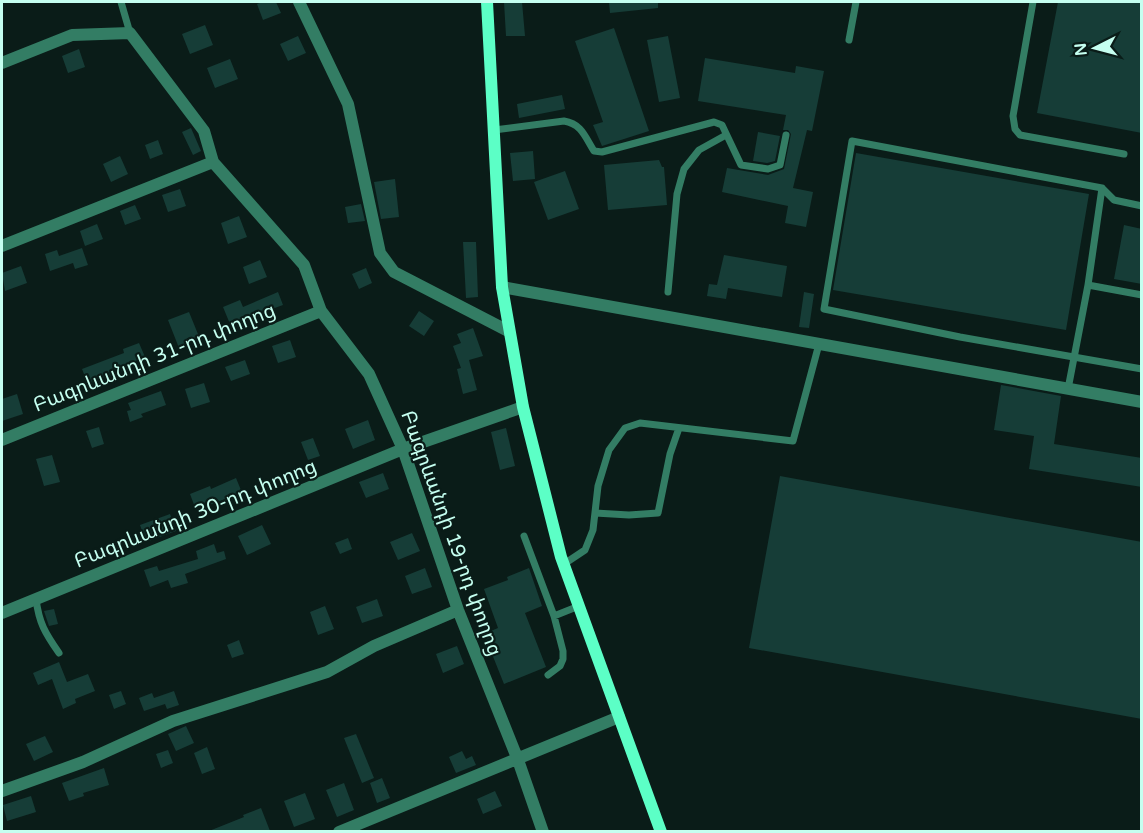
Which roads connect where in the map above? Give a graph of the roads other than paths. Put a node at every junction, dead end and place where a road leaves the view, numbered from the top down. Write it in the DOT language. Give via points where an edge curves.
graph roads {
  1 [pos="121,2"];
  2 [pos="299,2"];
  3 [pos="487,2"];
  4 [pos="856,2"];
  5 [pos="1033,2"];
  6 [pos="130,33"];
  7 [pos="849,40"];
  8 [pos="2,63"];
  9 [pos="494,130"];
  10 [pos="726,135"];
  11 [pos="786,135"];
  12 [pos="1124,154"];
  13 [pos="213,162"];
  14 [pos="1102,188"];
  15 [pos="1142,206"];
  16 [pos="2,246"];
  17 [pos="1088,285"];
  18 [pos="502,287"];
  19 [pos="668,292"];
  20 [pos="1142,295"];
  21 [pos="321,311"];
  22 [pos="508,331"];
  23 [pos="819,344"];
  24 [pos="1075,356"];
  25 [pos="1142,369"];
  26 [pos="1068,389"];
  27 [pos="1142,402"];
  28 [pos="523,407"];
  29 [pos="679,428"];
  30 [pos="2,440"];
  31 [pos="404,449"];
  32 [pos="595,513"];
  33 [pos="524,536"];
  34 [pos="564,564"];
  35 [pos="36,599"];
  36 [pos="579,606"];
  37 [pos="458,610"];
  38 [pos="2,613"];
  39 [pos="554,615"];
  40 [pos="59,653"];
  41 [pos="548,675"];
  42 [pos="619,717"];
  43 [pos="518,760"];
  44 [pos="2,791"];
  45 [pos="339,831"];
  46 [pos="543,831"];
  47 [pos="661,831"];
  1 -- 6 [label="lane"];
  2 -- 22 [label="street" via="348,104 380,253 394,272"];
  3 -- 9 [label="street"];
  4 -- 7 [label="lane"];
  5 -- 12 [label="lane" via="1013,116 1015,129 1020,135"];
  6 -- 8 [label="street" via="72,35"];
  6 -- 13 [label="street, Բագրևանդի 19-րդ փողոց" via="204,131"];
  9 -- 10 [label="lane" via="564,121 580,128 594,151 602,152 714,122 722,125"];
  9 -- 18 [label="street"];
  10 -- 11 [label="lane" via="741,165 768,169 780,165"];
  10 -- 19 [label="lane" via="699,150 684,169 677,194"];
  13 -- 16 [label="street"];
  13 -- 21 [label="street, Բագրևանդի 19-րդ փողոց" via="304,265"];
  14 -- 15 [label="lane" via="1114,200"];
  14 -- 17 [label="lane"];
  14 -- 24 [label="lane" via="852,141 824,309"];
  17 -- 20 [label="lane"];
  17 -- 24 [label="lane"];
  18 -- 22 [label="street"];
  18 -- 23 [label="street"];
  21 -- 30 [label="street, Բագրևանդի 31-րդ փողոց"];
  21 -- 31 [label="street, Բագրևանդի 19-րդ փողոց" via="369,374"];
  22 -- 28 [label="street"];
  23 -- 26 [label="street"];
  23 -- 29 [label="lane" via="792,441"];
  24 -- 25 [label="lane"];
  24 -- 26 [label="lane"];
  26 -- 27 [label="street"];
  28 -- 31 [label="street, Բագրևանդի 30-րդ փողոց"];
  28 -- 34 [label="street"];
  29 -- 32 [label="lane" via="640,423 625,428 609,450"];
  29 -- 32 [label="lane" via="658,513"];
  31 -- 35 [label="street, Բագրևանդի 30-րդ փողոց"];
  31 -- 37 [label="street, Բագրևանդի 19-րդ փողոց"];
  32 -- 34 [label="lane" via="585,550"];
  33 -- 39 [label="lane"];
  34 -- 36 [label="street"];
  35 -- 38 [label="street, Բագրևանդի 30-րդ փողոց"];
  35 -- 40 [label="lane" via="43,630"];
  36 -- 39 [label="lane"];
  36 -- 42 [label="street"];
  37 -- 43 [label="street, Բագրևանդի 19-րդ փողոց"];
  37 -- 44 [label="street" via="374,646 327,672 173,721 83,762"];
  39 -- 41 [label="lane" via="563,659"];
  42 -- 43 [label="street"];
  42 -- 47 [label="street"];
  43 -- 45 [label="street"];
  43 -- 46 [label="street, Բագրևանդի 19-րդ փողոց"];
}
